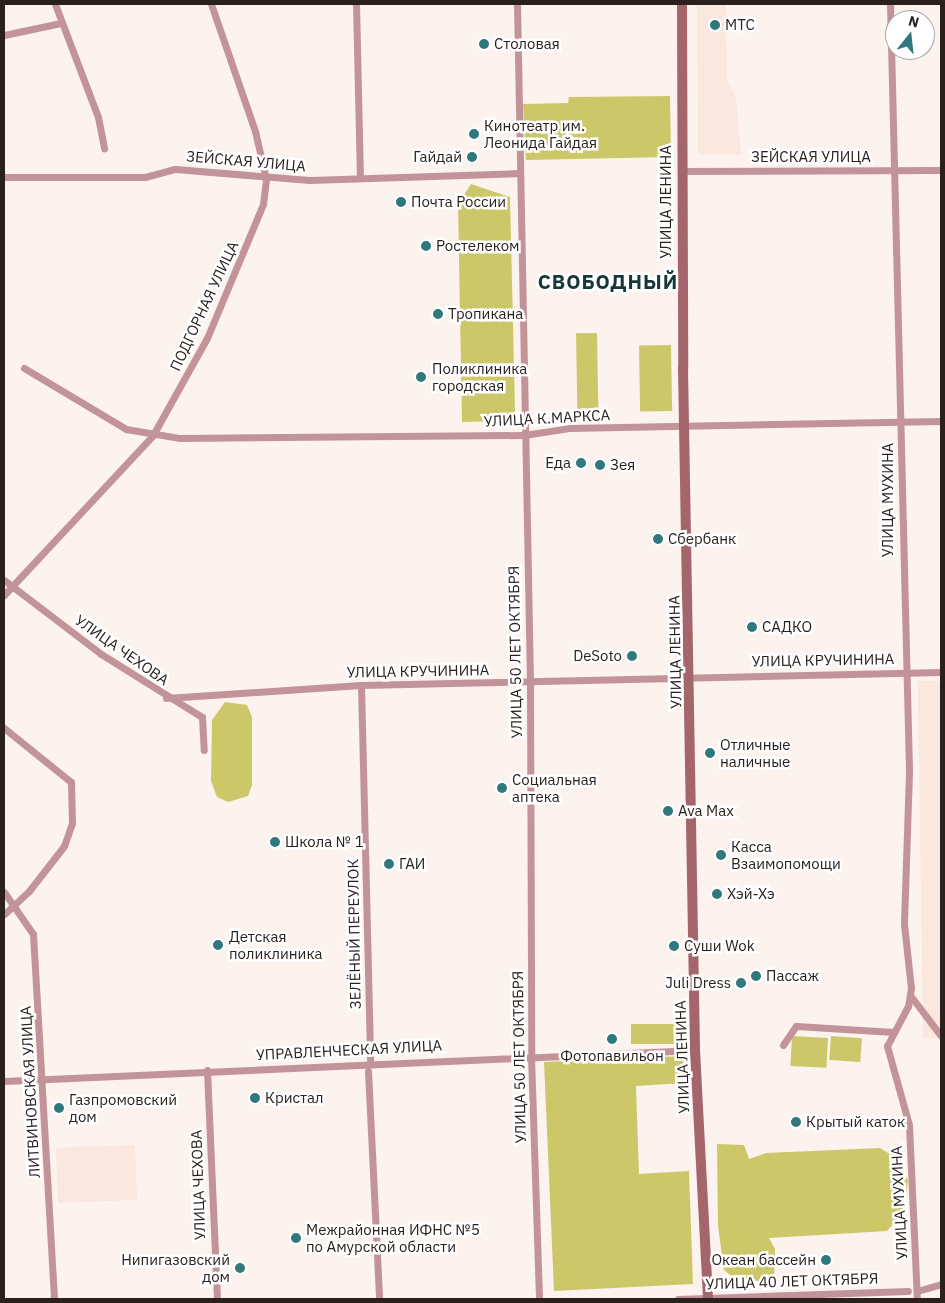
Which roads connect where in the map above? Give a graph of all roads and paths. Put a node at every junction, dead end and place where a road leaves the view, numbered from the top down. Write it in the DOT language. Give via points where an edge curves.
graph roads {
  1 [pos="55,4"];
  2 [pos="211,4"];
  3 [pos="356,4"];
  4 [pos="517,4"];
  5 [pos="682,4"];
  6 [pos="890,4"];
  7 [pos="61,23"];
  8 [pos="4,35"];
  9 [pos="104,148"];
  10 [pos="941,170"];
  11 [pos="681,171"];
  12 [pos="896,171"];
  13 [pos="518,173"];
  14 [pos="360,176"];
  15 [pos="4,177"];
  16 [pos="266,178"];
  17 [pos="24,368"];
  18 [pos="941,421"];
  19 [pos="901,422"];
  20 [pos="684,428"];
  21 [pos="153,435"];
  22 [pos="524,435"];
  23 [pos="4,580"];
  24 [pos="13,585"];
  25 [pos="4,595"];
  26 [pos="907,672"];
  27 [pos="941,672"];
  28 [pos="691,677"];
  29 [pos="530,683"];
  30 [pos="361,685"];
  31 [pos="166,698"];
  32 [pos="4,728"];
  33 [pos="204,750"];
  34 [pos="4,892"];
  35 [pos="14,901"];
  36 [pos="4,914"];
  37 [pos="910,995"];
  38 [pos="894,1032"];
  39 [pos="941,1036"];
  40 [pos="783,1045"];
  41 [pos="695,1050"];
  42 [pos="531,1056"];
  43 [pos="370,1063"];
  44 [pos="207,1070"];
  45 [pos="368,1071"];
  46 [pos="44,1080"];
  47 [pos="4,1081"];
  48 [pos="941,1284"];
  49 [pos="908,1291"];
  50 [pos="917,1291"];
  51 [pos="54,1299"];
  52 [pos="217,1299"];
  53 [pos="378,1299"];
  54 [pos="539,1299"];
  55 [pos="678,1299"];
  56 [pos="708,1299"];
  57 [pos="917,1299"];
  1 -- 7 [label="street"];
  2 -- 16 [label="street, ПОДГОРНАЯ УЛИЦА" via="255,131"];
  3 -- 14 [label="street"];
  4 -- 13 [label="street, УЛИЦА 50 ЛЕТ ОКТЯБРЯ"];
  5 -- 11 [label="main road, УЛИЦА ЛЕНИНА"];
  6 -- 12 [label="street, УЛИЦА МУХИНА"];
  7 -- 8 [label="street"];
  7 -- 9 [label="street" via="98,116"];
  10 -- 12 [label="street, ЗЕЙСКАЯ УЛИЦА"];
  11 -- 12 [label="street, ЗЕЙСКАЯ УЛИЦА"];
  11 -- 20 [label="main road, УЛИЦА ЛЕНИНА"];
  12 -- 19 [label="street, УЛИЦА МУХИНА"];
  13 -- 14 [label="street, ЗЕЙСКАЯ УЛИЦА"];
  13 -- 22 [label="street, УЛИЦА 50 ЛЕТ ОКТЯБРЯ"];
  14 -- 16 [label="street, ЗЕЙСКАЯ УЛИЦА"];
  15 -- 16 [label="street, ЗЕЙСКАЯ УЛИЦА" via="145,177 175,169"];
  16 -- 21 [label="street, ПОДГОРНАЯ УЛИЦА" via="264,204 228,293"];
  17 -- 21 [label="street, УЛИЦА К.МАРКСА" via="126,429"];
  18 -- 19 [label="street, УЛИЦА К.МАРКСА"];
  19 -- 20 [label="street, УЛИЦА К.МАРКСА"];
  19 -- 26 [label="street, УЛИЦА МУХИНА" via="900,531"];
  20 -- 22 [label="street, УЛИЦА К.МАРКСА" via="570,428"];
  20 -- 28 [label="main road, УЛИЦА ЛЕНИНА"];
  21 -- 22 [label="street, УЛИЦА К.МАРКСА"];
  21 -- 24 [label="street, ПОДГОРНАЯ УЛИЦА"];
  22 -- 29 [label="street, УЛИЦА 50 ЛЕТ ОКТЯБРЯ"];
  23 -- 24 [label="street, УЛИЦА ЧЕХОВА"];
  24 -- 25 [label="street, ПОДГОРНАЯ УЛИЦА"];
  24 -- 31 [label="street, УЛИЦА ЧЕХОВА"];
  26 -- 27 [label="street, УЛИЦА КРУЧИНИНА"];
  26 -- 28 [label="street, УЛИЦА КРУЧИНИНА"];
  26 -- 37 [label="street, УЛИЦА МУХИНА" via="909,772 904,924"];
  28 -- 29 [label="street, УЛИЦА КРУЧИНИНА"];
  28 -- 41 [label="main road, УЛИЦА ЛЕНИНА"];
  29 -- 30 [label="street, УЛИЦА КРУЧИНИНА"];
  29 -- 42 [label="street, УЛИЦА 50 ЛЕТ ОКТЯБРЯ"];
  30 -- 31 [label="street, УЛИЦА КРУЧИНИНА"];
  30 -- 43 [label="street, ЗЕЛЁНЫЙ ПЕРЕУЛОК"];
  31 -- 33 [label="street, УЛИЦА ЧЕХОВА" via="202,717"];
  32 -- 35 [label="street" via="71,782 72,823 64,846 29,891"];
  34 -- 35 [label="street, ЛИТВИНОВСКАЯ УЛИЦА"];
  35 -- 36 [label="street"];
  35 -- 46 [label="street, ЛИТВИНОВСКАЯ УЛИЦА" via="33,934"];
  37 -- 38 [label="street, УЛИЦА МУХИНА"];
  37 -- 39 [label="street"];
  38 -- 40 [label="street" via="796,1026"];
  38 -- 50 [label="street, УЛИЦА МУХИНА" via="887,1046 909,1125"];
  41 -- 42 [label="street, УПРАВЛЕНЧЕСКАЯ УЛИЦА"];
  41 -- 56 [label="main road, УЛИЦА ЛЕНИНА"];
  42 -- 43 [label="street, УПРАВЛЕНЧЕСКАЯ УЛИЦА"];
  42 -- 54 [label="street, УЛИЦА 50 ЛЕТ ОКТЯБРЯ"];
  43 -- 44 [label="street, УПРАВЛЕНЧЕСКАЯ УЛИЦА"];
  44 -- 46 [label="street, УПРАВЛЕНЧЕСКАЯ УЛИЦА"];
  44 -- 52 [label="street, УЛИЦА ЧЕХОВА"];
  45 -- 53 [label="street"];
  46 -- 47 [label="street, УПРАВЛЕНЧЕСКАЯ УЛИЦА"];
  46 -- 51 [label="street, ЛИТВИНОВСКАЯ УЛИЦА"];
  48 -- 50 [label="street"];
  49 -- 56 [label="street, УЛИЦА 40 ЛЕТ ОКТЯБРЯ"];
  50 -- 57 [label="street, УЛИЦА МУХИНА"];
  55 -- 56 [label="street, УЛИЦА 40 ЛЕТ ОКТЯБРЯ"];
}
